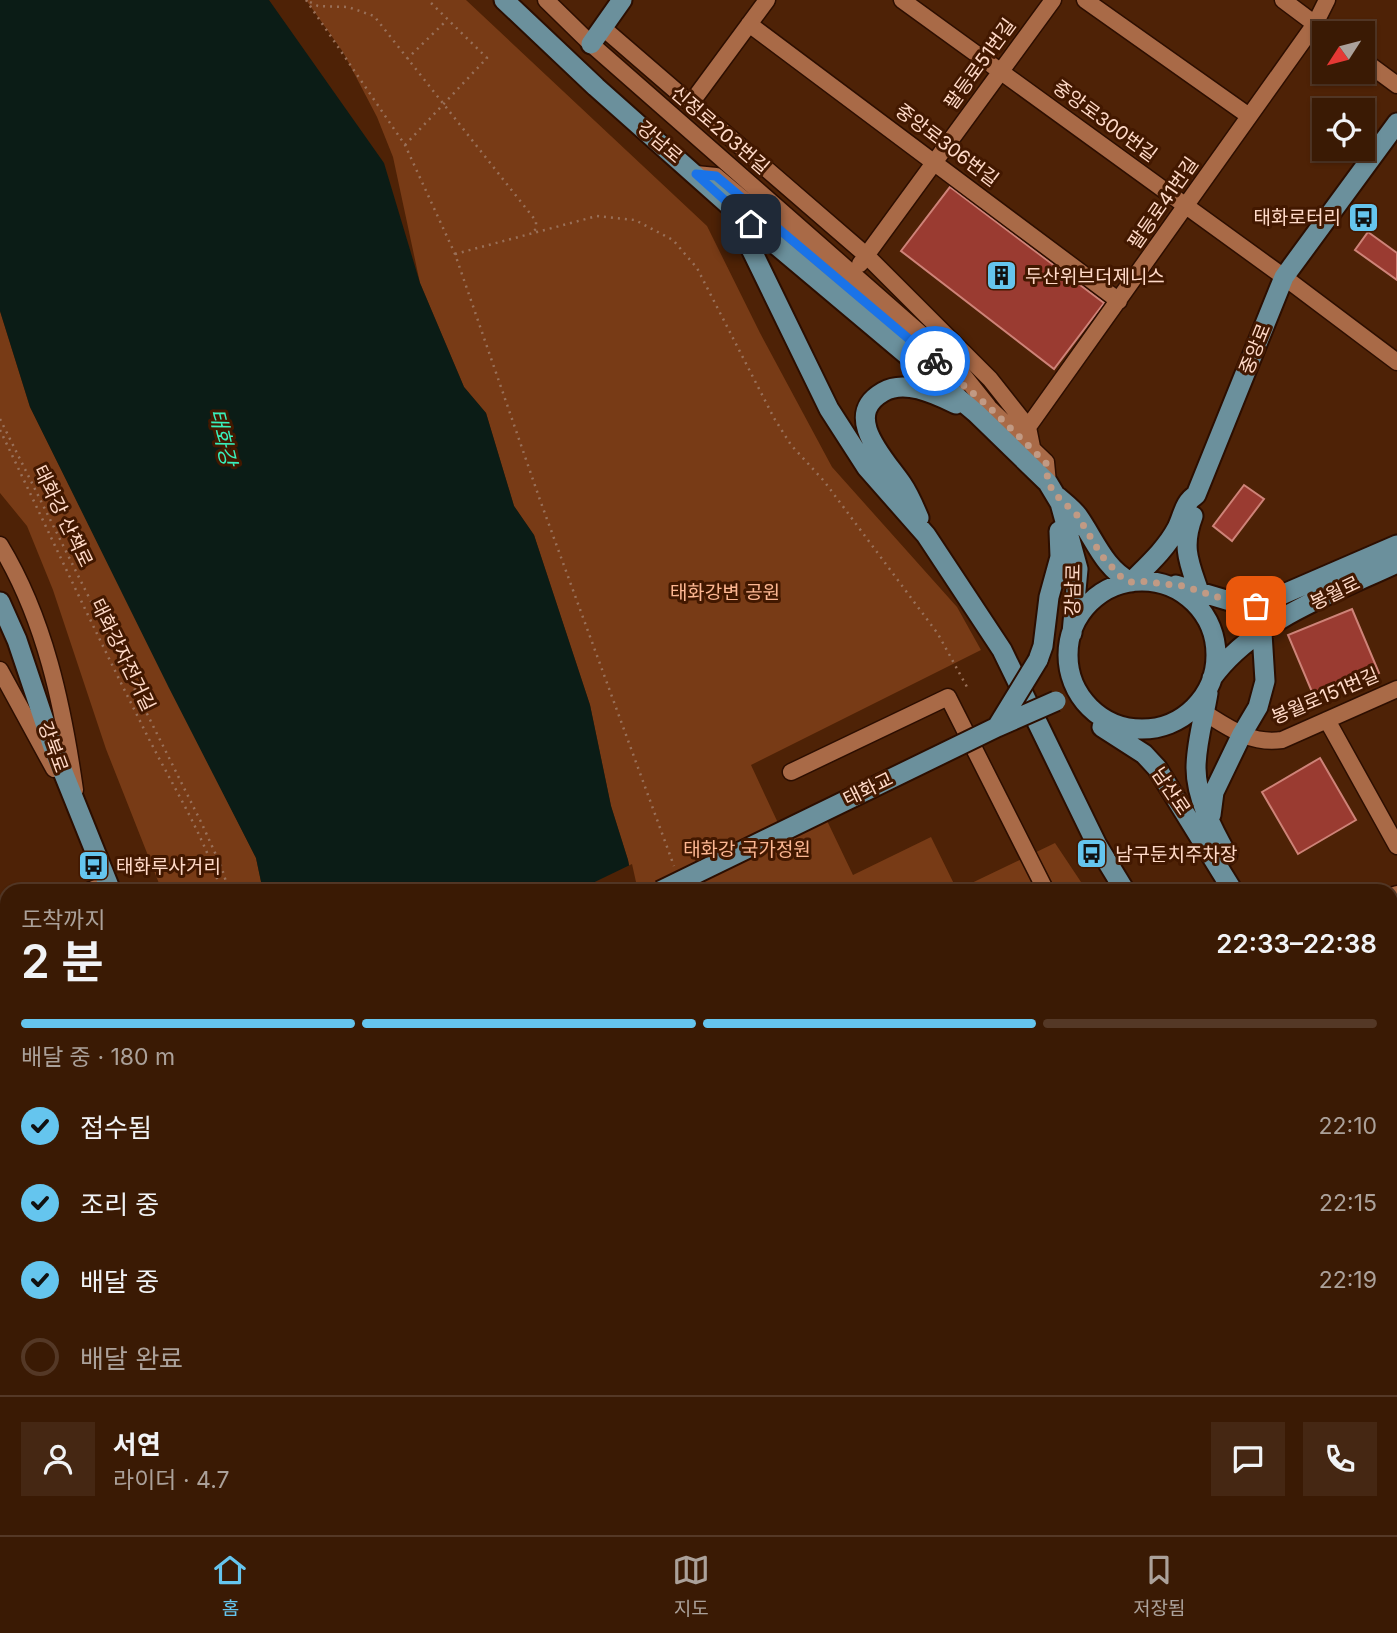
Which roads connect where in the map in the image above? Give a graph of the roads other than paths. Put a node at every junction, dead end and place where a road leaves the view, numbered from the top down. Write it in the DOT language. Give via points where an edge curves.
graph roads {
  1 [pos="504,0"];
  2 [pos="546,0"];
  3 [pos="622,0"];
  4 [pos="767,0"];
  5 [pos="902,0"];
  6 [pos="1053,0"];
  7 [pos="1085,0"];
  8 [pos="1283,0"];
  9 [pos="1327,0"];
  10 [pos="1323,21"];
  11 [pos="1312,22"];
  12 [pos="749,24"];
  13 [pos="602,27"];
  14 [pos="1312,40"];
  15 [pos="591,44"];
  16 [pos="1376,70"];
  17 [pos="1000,71"];
  18 [pos="1397,85"];
  19 [pos="691,103"];
  20 [pos="1248,116"];
  21 [pos="1397,123"];
  22 [pos="935,162"];
  23 [pos="696,174"];
  24 [pos="1186,206"];
  25 [pos="731,207"];
  26 [pos="866,255"];
  27 [pos="852,274"];
  28 [pos="1284,277"];
  29 [pos="1119,301"];
  30 [pos="1395,357"];
  31 [pos="982,410"];
  32 [pos="1028,427"];
  33 [pos="1032,447"];
  34 [pos="1052,489"];
  35 [pos="1196,495"];
  36 [pos="926,535"];
  37 [pos="0,545"];
  38 [pos="1397,545"];
  39 [pos="1397,563"];
  40 [pos="1131,582"];
  41 [pos="1165,584"];
  42 [pos="1198,590"];
  43 [pos="0,602"];
  44 [pos="1208,622"];
  45 [pos="1262,632"];
  46 [pos="1072,633"];
  47 [pos="0,670"];
  48 [pos="1211,680"];
  49 [pos="1397,689"];
  50 [pos="1077,690"];
  51 [pos="1091,708"];
  52 [pos="1200,710"];
  53 [pos="1327,720"];
  54 [pos="997,727"];
  55 [pos="1242,734"];
  56 [pos="790,772"];
  57 [pos="79,814"];
  58 [pos="1210,820"];
  59 [pos="1397,846"];
  60 [pos="108,884"];
  61 [pos="674,884"];
  62 [pos="1042,884"];
  63 [pos="1121,884"];
  64 [pos="1229,884"];
  65 [pos="1242,884"];
  1 -- 23 [label="main road, 강남로"];
  2 -- 15 [label="street, 신정로203번길"];
  3 -- 13 [label="main road"];
  4 -- 12 [label="street"];
  5 -- 17 [label="street, 중앙로300번길"];
  6 -- 17 [label="street, 팔등로51번길"];
  7 -- 20 [label="street"];
  8 -- 11 [label="street"];
  9 -- 10 [label="street, 팔등로41번길"];
  12 -- 19 [label="street"];
  12 -- 22 [label="street, 중앙로306번길"];
  13 -- 15 [label="main road"];
  13 -- 19 [label="street"];
  14 -- 20 [label="street, 팔등로41번길"];
  15 -- 27 [label="street, 신정로203번길"];
  16 -- 18 [label="street"];
  17 -- 22 [label="street, 팔등로51번길"];
  17 -- 24 [label="street, 중앙로300번길"];
  19 -- 26 [label="street"];
  20 -- 24 [label="street, 팔등로41번길"];
  21 -- 28 [label="main road, 중앙로"];
  22 -- 26 [label="street, 팔등로51번길"];
  22 -- 29 [label="street, 중앙로306번길"];
  23 -- 25 [label="main road, 강남로"];
  23 -- 31 [label="street" via="716,176"];
  24 -- 28 [label="street, 중앙로300번길"];
  24 -- 29 [label="street, 팔등로41번길"];
  25 -- 31 [label="main road, 강남로"];
  25 -- 36 [label="main road" via="829,409 867,468"];
  26 -- 27 [label="street, 팔등로51번길"];
  26 -- 32 [label="street" via="990,379"];
  27 -- 31 [label="street, 신정로203번길" via="952,361"];
  28 -- 30 [label="street, 중앙로300번길"];
  28 -- 35 [label="main road, 중앙로"];
  29 -- 32 [label="street, 팔등로41번길"];
  31 -- 33 [label="street"];
  31 -- 34 [label="main road, 강남로"];
  31 -- 36 [label="main road" via="906,387 889,388 867,408 864,422 870,439 907,492"];
  32 -- 33 [label="street"];
  33 -- 34 [label="street" via="1046,463"];
  34 -- 40 [label="main road" via="1077,515 1102,556"];
  34 -- 46 [label="main road, 강남로" via="1078,569"];
  34 -- 54 [label="main road, bridge" via="1060,557 1043,646"];
  35 -- 40 [label="main road, 중앙로" via="1189,499 1160,553"];
  35 -- 42 [label="main road" via="1197,506 1186,535 1187,560"];
  36 -- 63 [label="main road" via="1002,650 1097,845"];
  37 -- 57 [label="street" via="24,587 43,638 68,739"];
  38 -- 42 [label="main road, 봉월로" via="1256,606"];
  39 -- 45 [label="main road, 봉월로"];
  40 -- 41 [label="main road"];
  40 -- 46 [label="main road" via="1113,586 1092,599"];
  41 -- 42 [label="main road, 봉월로"];
  41 -- 44 [label="main road" via="1185,594"];
  42 -- 44 [label="main road"];
  43 -- 57 [label="main road, 강북로"];
  44 -- 48 [label="main road" via="1216,651"];
  45 -- 48 [label="main road, 봉월로" via="1239,648"];
  45 -- 55 [label="main road" via="1265,681 1258,708"];
  46 -- 50 [label="main road" via="1069,667"];
  47 -- 57 [label="street"];
  48 -- 52 [label="main road"];
  49 -- 53 [label="street, 봉월로151번길"];
  50 -- 51 [label="main road"];
  50 -- 54 [label="main road, 태화교, bridge"];
  51 -- 52 [label="main road" via="1121,726 1140,729 1159,727"];
  51 -- 64 [label="main road, 남산로" via="1101,726 1157,768"];
  52 -- 55 [label="street, 봉월로151번길"];
  52 -- 58 [label="main road" via="1196,770"];
  53 -- 55 [label="street, 봉월로151번길" via="1282,740 1267,742"];
  53 -- 59 [label="street"];
  54 -- 61 [label="main road, 태화교, bridge"];
  55 -- 58 [label="main road" via="1214,792"];
  56 -- 62 [label="street" via="948,697"];
  57 -- 60 [label="main road, 강북로"];
  58 -- 65 [label="main road"];
}
